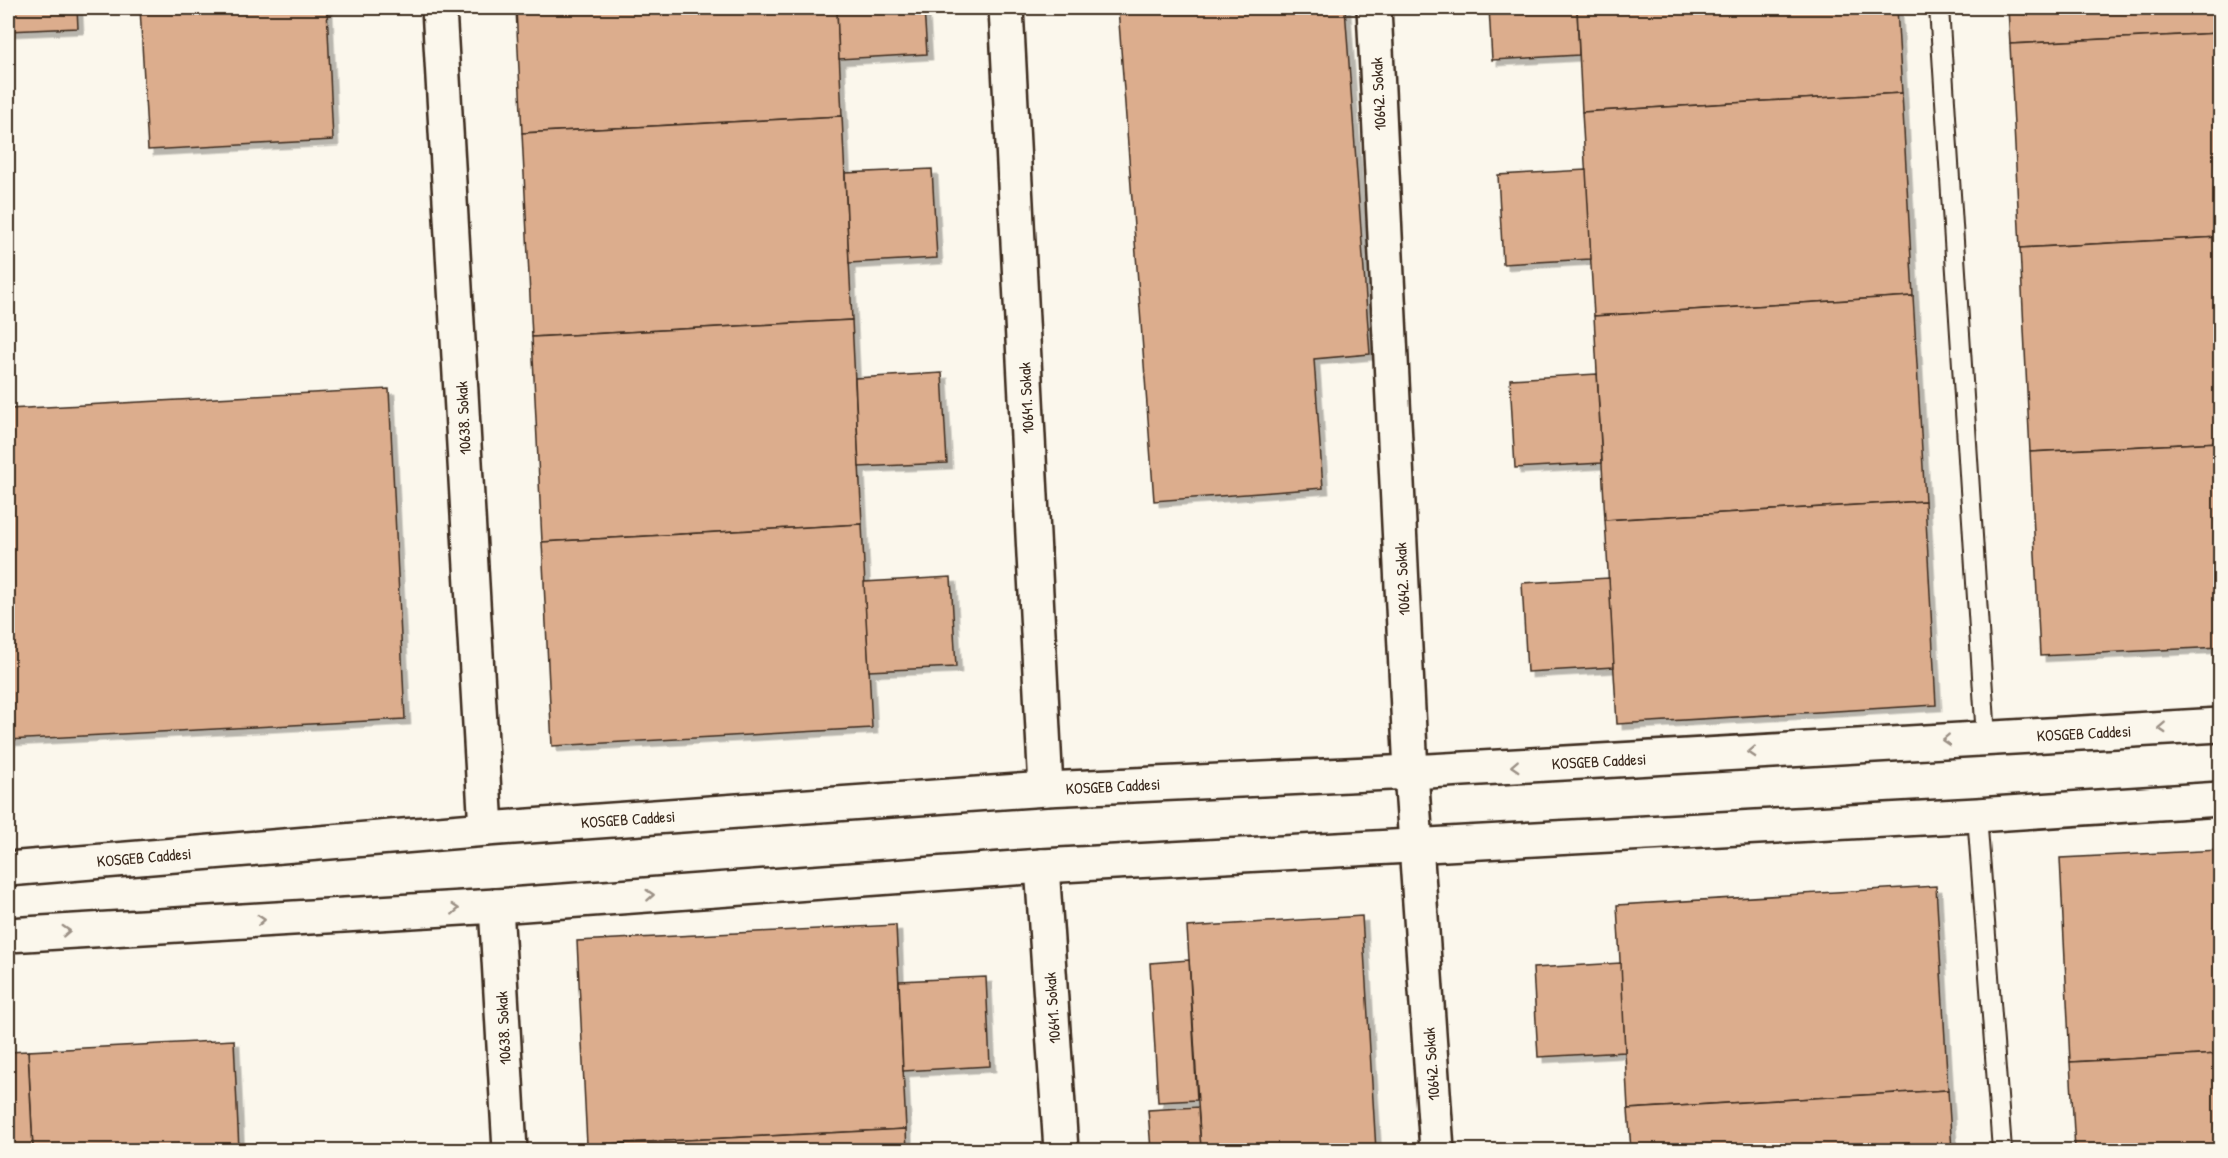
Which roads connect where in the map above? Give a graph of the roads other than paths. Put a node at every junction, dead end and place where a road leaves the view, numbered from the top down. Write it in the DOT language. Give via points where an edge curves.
graph roads {
  1 [pos="439,8"];
  2 [pos="1006,8"];
  3 [pos="1374,8"];
  4 [pos="1939,8"];
  5 [pos="2220,725"];
  6 [pos="1986,738"];
  7 [pos="1411,772"];
  8 [pos="1046,789"];
  9 [pos="2220,799"];
  10 [pos="1977,815"];
  11 [pos="486,829"];
  12 [pos="1416,845"];
  13 [pos="1042,866"];
  14 [pos="8,869"];
  15 [pos="496,906"];
  16 [pos="8,935"];
  17 [pos="510,1150"];
  18 [pos="1061,1150"];
  19 [pos="1437,1150"];
  20 [pos="2002,1150"];
  1 -- 11 [label="main road, 10638. Sokak"];
  2 -- 8 [label="main road, 10641. Sokak"];
  3 -- 7 [label="main road, 10642. Sokak"];
  4 -- 6 [label="lane"];
  5 -- 6 [label="main road, KOSGEB Caddesi, one-way"];
  6 -- 7 [label="main road, KOSGEB Caddesi, one-way"];
  7 -- 8 [label="main road, KOSGEB Caddesi"];
  7 -- 12 [label="main road, 10642. Sokak"];
  8 -- 11 [label="main road, KOSGEB Caddesi"];
  9 -- 10 [label="main road"];
  10 -- 12 [label="main road"];
  10 -- 20 [label="lane"];
  11 -- 14 [label="main road, KOSGEB Caddesi"];
  12 -- 13 [label="main road"];
  12 -- 19 [label="main road, 10642. Sokak"];
  15 -- 13 [label="main road, one-way"];
  13 -- 18 [label="main road, 10641. Sokak"];
  16 -- 15 [label="main road, one-way"];
  15 -- 17 [label="main road, 10638. Sokak"];
}
